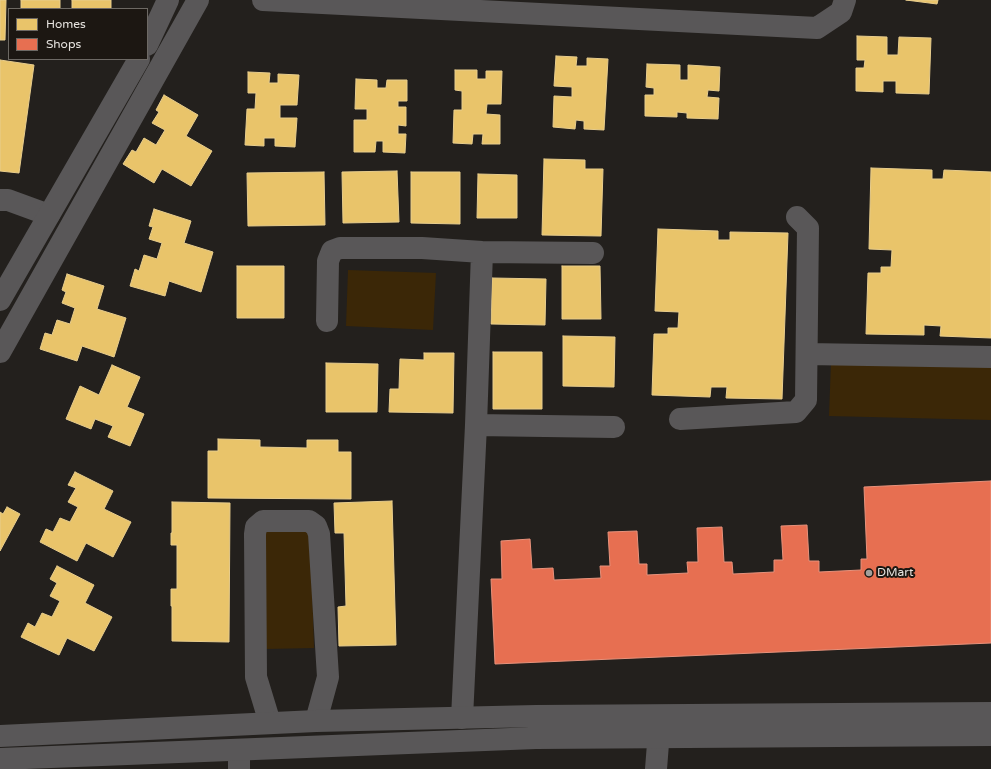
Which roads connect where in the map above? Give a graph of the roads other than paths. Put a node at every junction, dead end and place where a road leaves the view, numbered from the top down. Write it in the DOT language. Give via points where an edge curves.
graph roads {
  1 [pos="168,0"];
  2 [pos="198,0"];
  3 [pos="263,0"];
  4 [pos="845,0"];
  5 [pos="516,6"];
  6 [pos="148,43"];
  7 [pos="138,60"];
  8 [pos="0,200"];
  9 [pos="49,215"];
  10 [pos="798,217"];
  11 [pos="482,252"];
  12 [pos="593,253"];
  13 [pos="0,300"];
  14 [pos="327,321"];
  15 [pos="0,352"];
  16 [pos="807,354"];
  17 [pos="991,357"];
  18 [pos="680,419"];
  19 [pos="476,425"];
  20 [pos="614,427"];
  21 [pos="991,713"];
  22 [pos="660,715"];
  23 [pos="462,718"];
  24 [pos="316,721"];
  25 [pos="270,723"];
  26 [pos="991,735"];
  27 [pos="0,736"];
  28 [pos="659,736"];
  29 [pos="0,759"];
  30 [pos="239,759"];
  31 [pos="656,769"];
  1 -- 6 [label="street"];
  2 -- 15 [label="street"];
  3 -- 5 [label="street"];
  4 -- 5 [label="street" via="841,12 817,28"];
  7 -- 9 [label="street"];
  8 -- 9 [label="street" via="8,200"];
  9 -- 13 [label="street"];
  10 -- 16 [label="street" via="808,228"];
  11 -- 12 [label="street"];
  11 -- 14 [label="street" via="422,248 340,248 332,251 328,262"];
  11 -- 19 [label="street"];
  16 -- 17 [label="street"];
  16 -- 18 [label="street" via="806,400 796,412"];
  19 -- 20 [label="street"];
  19 -- 23 [label="street"];
  21 -- 22 [label="street"];
  22 -- 23 [label="street"];
  22 -- 28 [label="street"];
  23 -- 24 [label="street"];
  24 -- 25 [label="street"];
  24 -- 25 [label="street" via="328,676 319,534 316,526 309,521 263,521 256,527 255,534 256,677"];
  25 -- 27 [label="street"];
  26 -- 28 [label="street"];
  28 -- 30 [label="street" via="536,738"];
  28 -- 31 [label="street"];
  29 -- 30 [label="street"];
}
